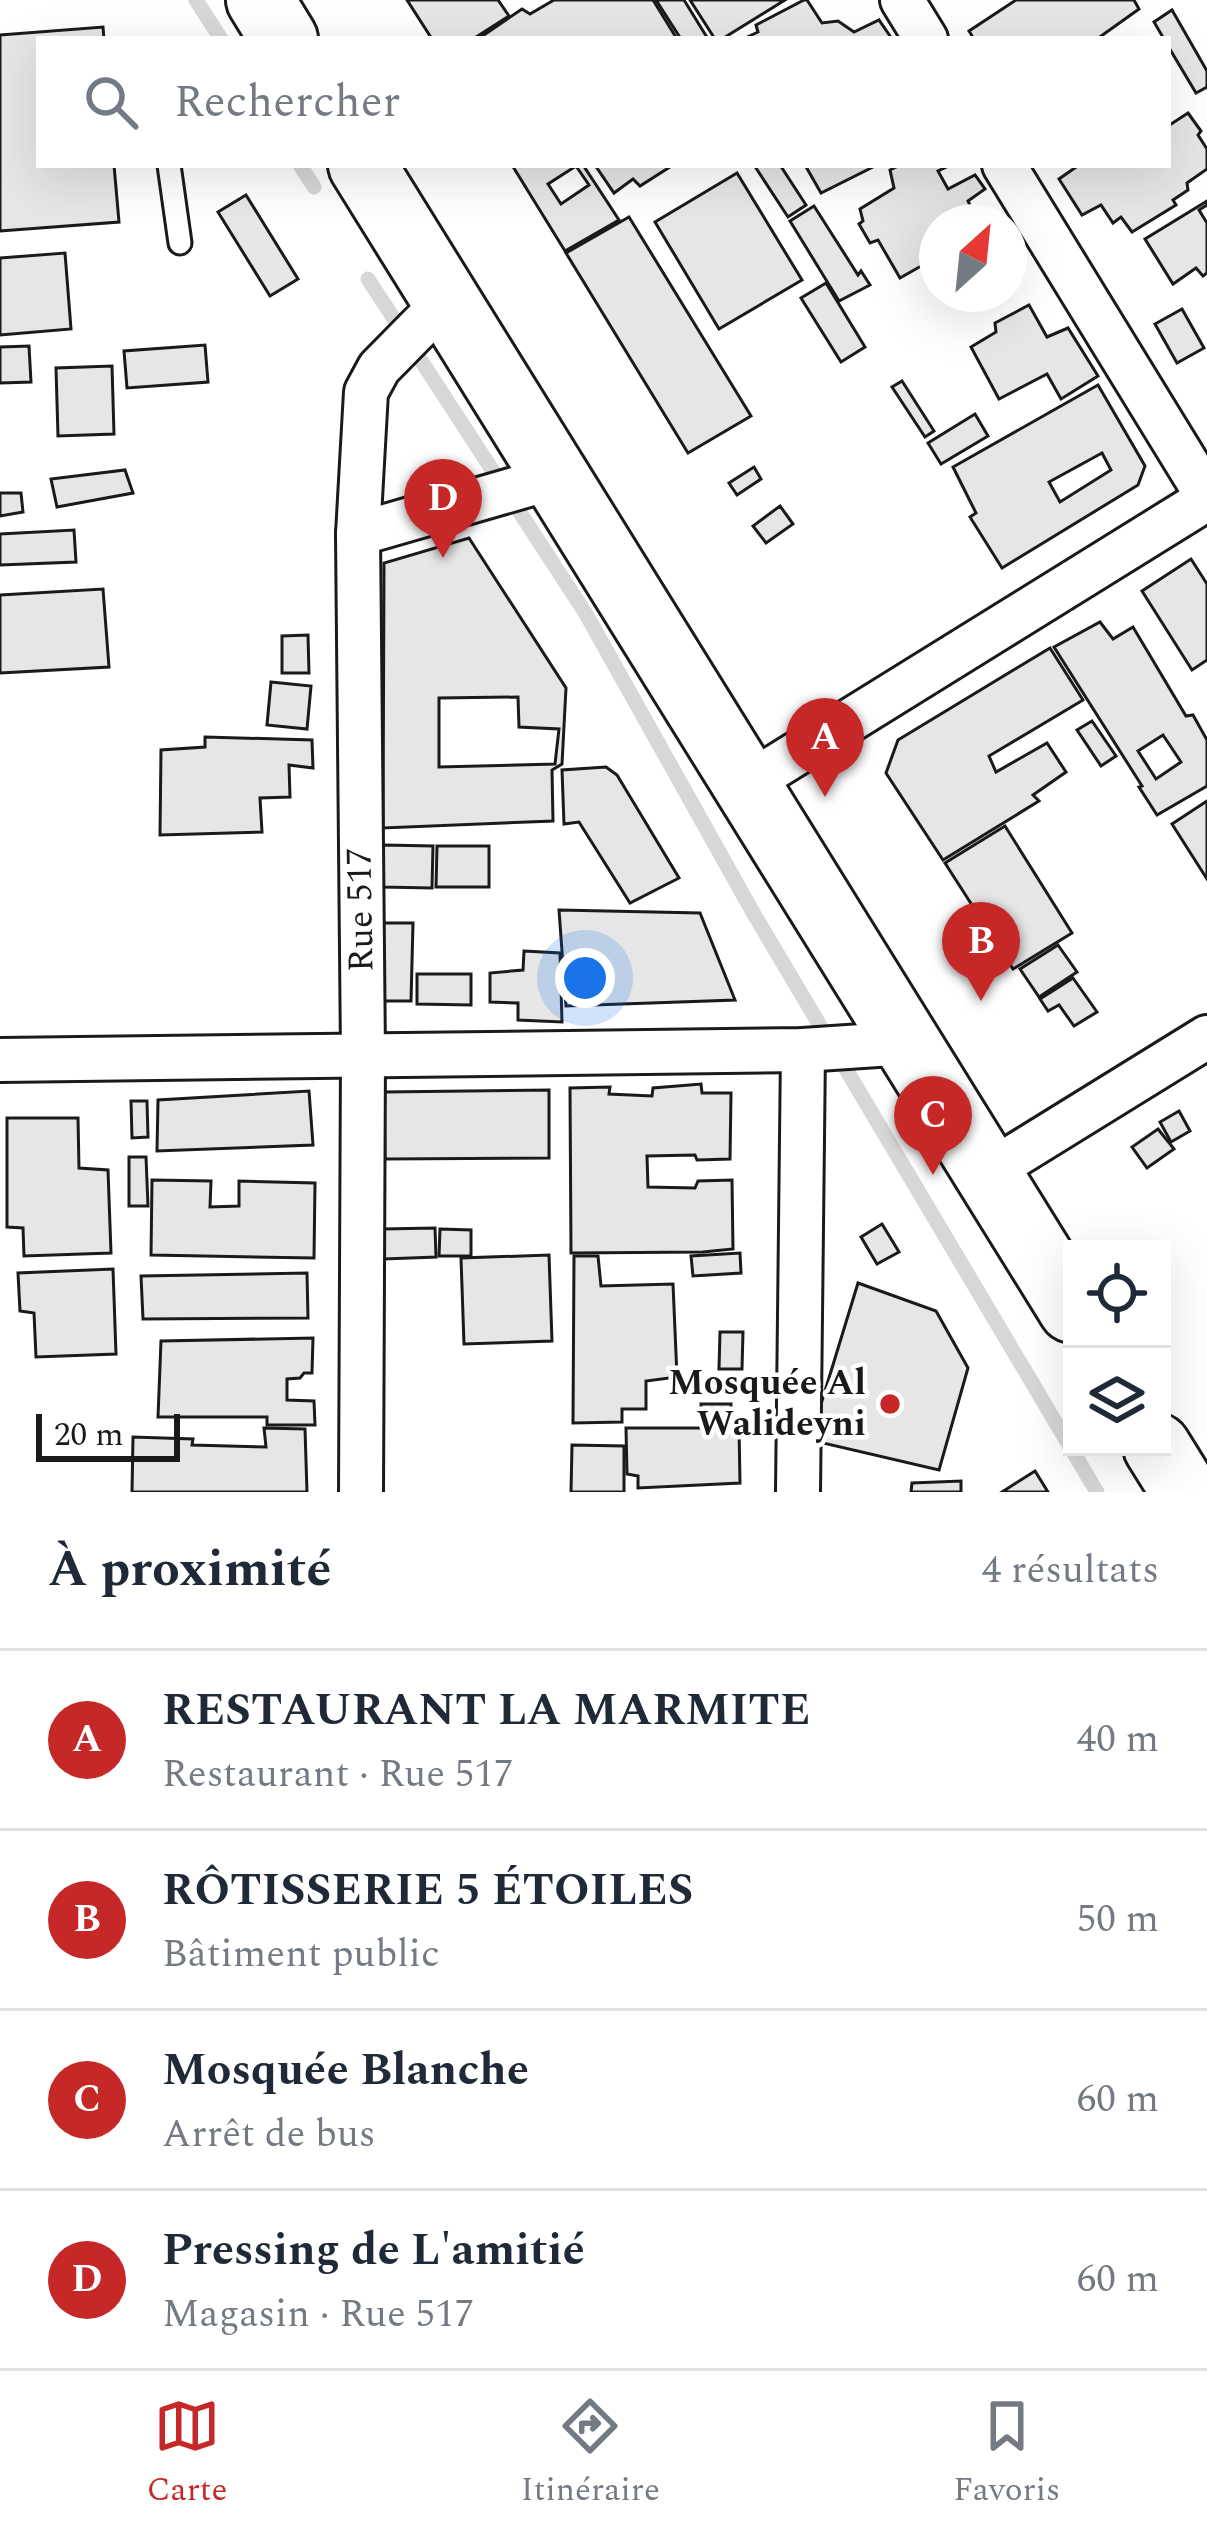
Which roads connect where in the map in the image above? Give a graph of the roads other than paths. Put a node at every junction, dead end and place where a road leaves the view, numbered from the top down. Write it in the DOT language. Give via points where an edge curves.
graph roads {
  1 [pos="902,0"];
  2 [pos="924,36"];
  3 [pos="169,168"];
  4 [pos="364,168"];
  5 [pos="1006,168"];
  6 [pos="180,243"];
  7 [pos="446,300"];
  8 [pos="556,477"];
  9 [pos="1207,498"];
  10 [pos="358,534"];
  11 [pos="746,785"];
  12 [pos="1207,1037"];
  13 [pos="907,1043"];
  14 [pos="803,1050"];
  15 [pos="363,1055"];
  16 [pos="0,1060"];
  17 [pos="987,1172"];
  18 [pos="1063,1294"];
  19 [pos="1163,1456"];
  20 [pos="362,1492"];
  21 [pos="798,1492"];
  22 [pos="1185,1492"];
  1 -- 2 [label="street"];
  3 -- 6 [label="lane"];
  4 -- 7 [label="main road"];
  5 -- 9 [label="street"];
  7 -- 8 [label="main road"];
  7 -- 10 [label="street, Rue 517" via="379,368 367,392"];
  8 -- 10 [label="street"];
  8 -- 11 [label="main road"];
  9 -- 11 [label="street"];
  10 -- 15 [label="street, Rue 517"];
  11 -- 13 [label="main road"];
  12 -- 17 [label="street"];
  13 -- 14 [label="street"];
  13 -- 17 [label="main road"];
  14 -- 15 [label="street"];
  14 -- 21 [label="street"];
  15 -- 16 [label="street"];
  15 -- 20 [label="street, Rue 517"];
  17 -- 18 [label="main road"];
  19 -- 22 [label="main road"];
}
